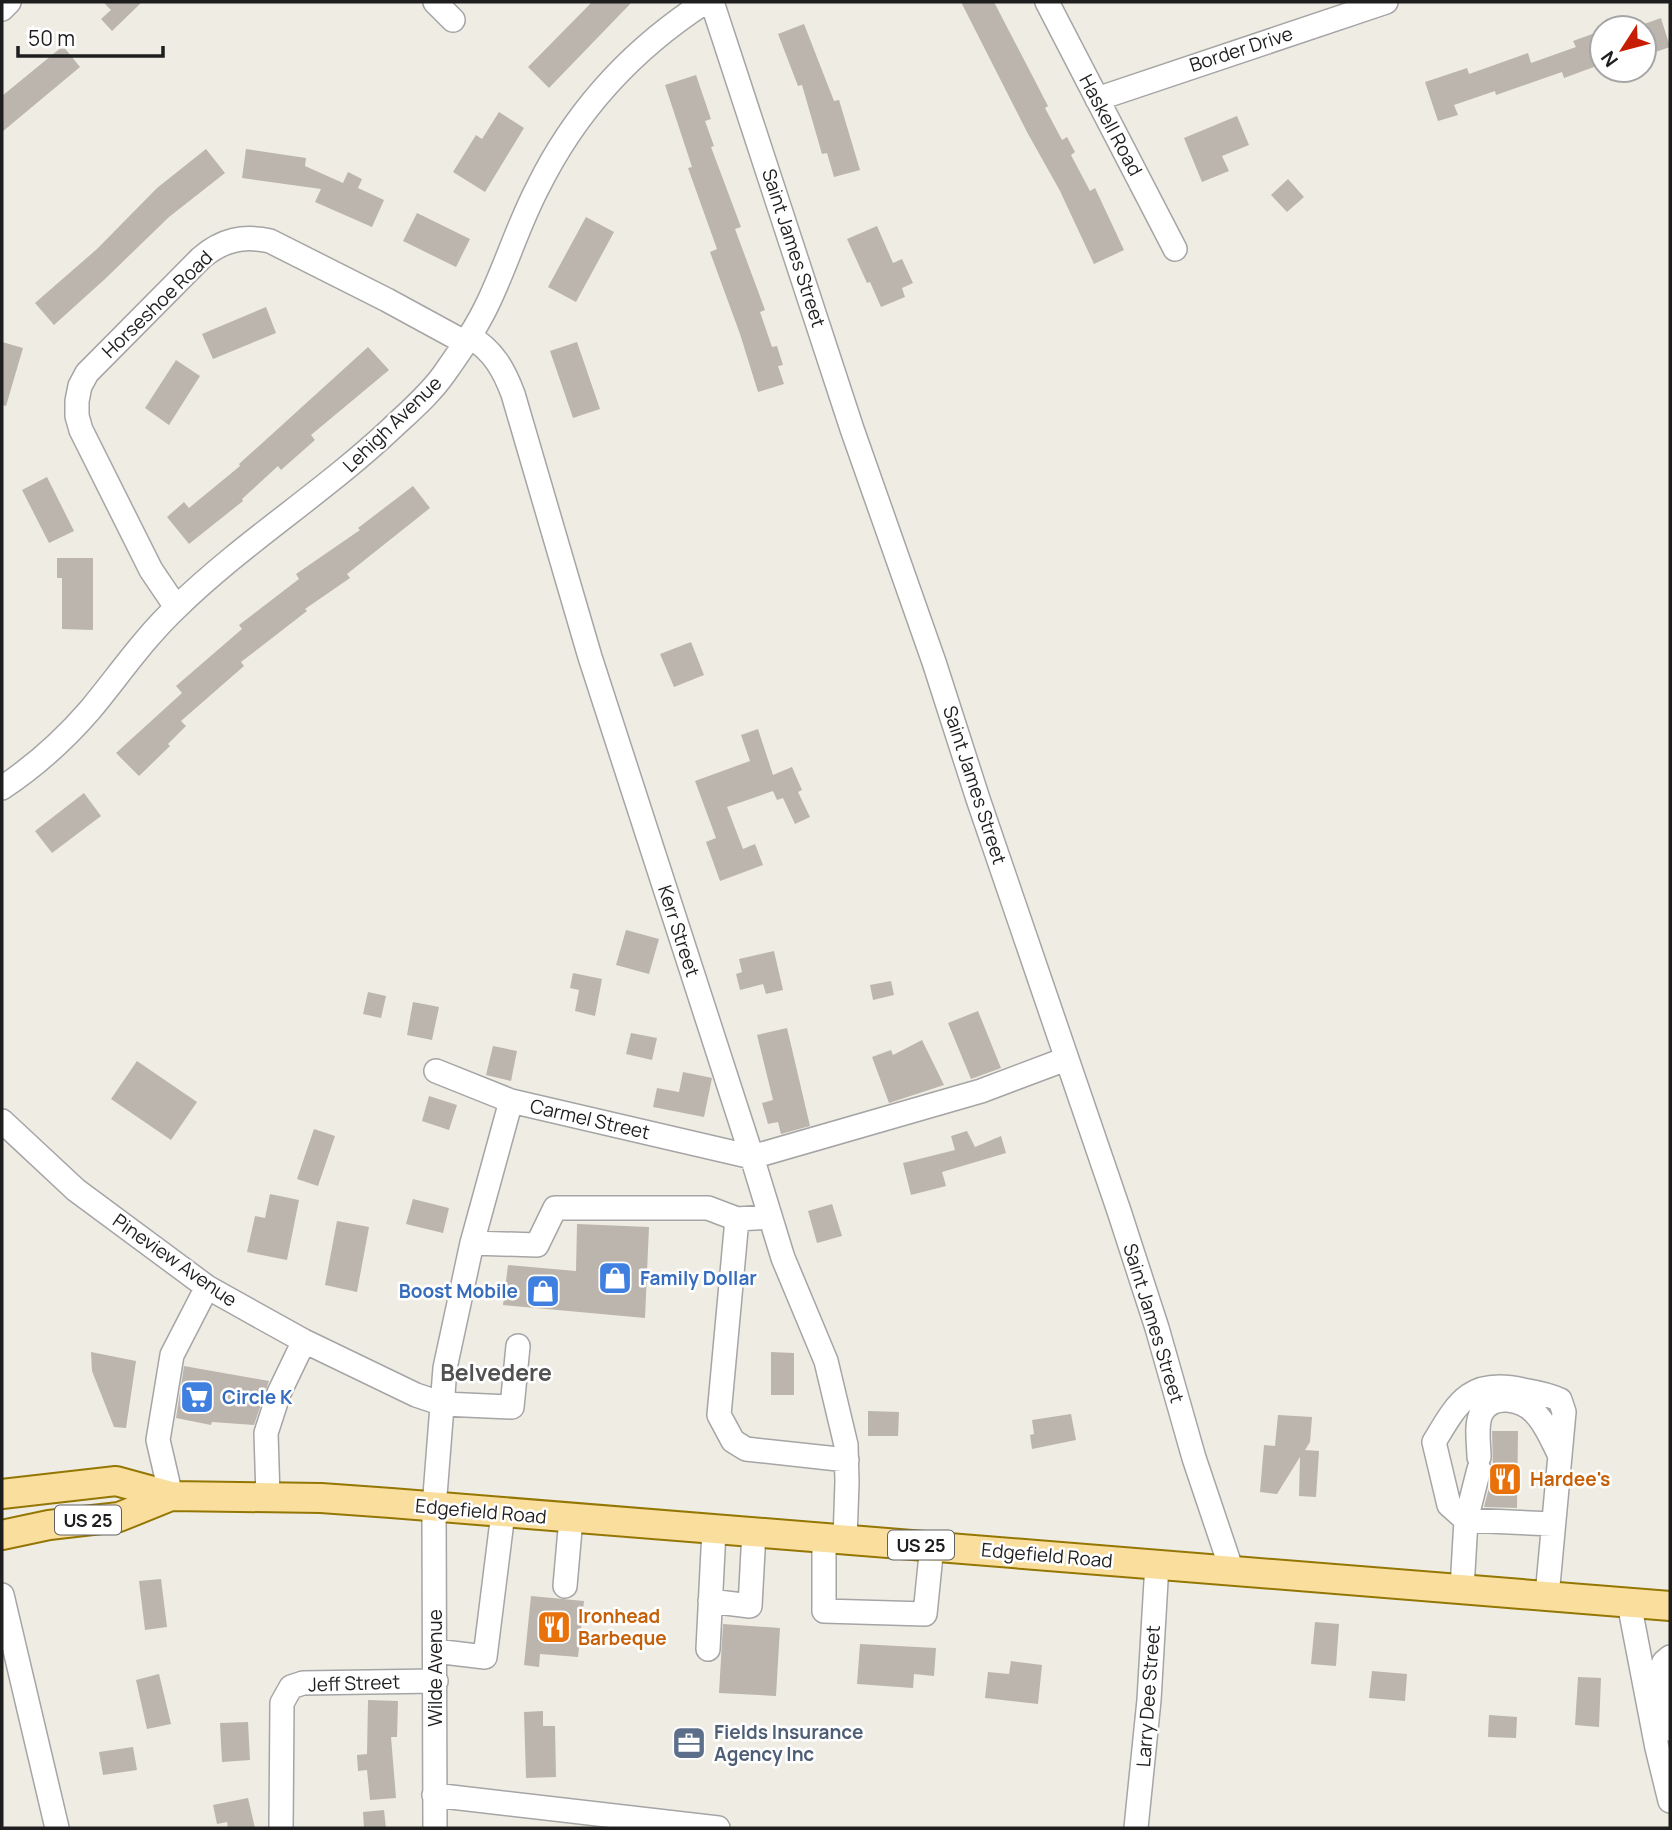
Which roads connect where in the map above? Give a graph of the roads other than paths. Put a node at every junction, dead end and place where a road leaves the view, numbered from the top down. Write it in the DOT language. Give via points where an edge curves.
graph roads {
  1 [pos="9,2"];
  2 [pos="435,2"];
  3 [pos="705,2"];
  4 [pos="712,2"];
  5 [pos="1047,2"];
  6 [pos="1386,2"];
  7 [pos="2,9"];
  8 [pos="453,20"];
  9 [pos="1097,99"];
  10 [pos="1175,249"];
  11 [pos="468,340"];
  12 [pos="176,607"];
  13 [pos="2,788"];
  14 [pos="1066,1059"];
  15 [pos="436,1071"];
  16 [pos="511,1101"];
  17 [pos="2,1121"];
  18 [pos="752,1157"];
  19 [pos="769,1217"];
  20 [pos="737,1219"];
  21 [pos="472,1243"];
  22 [pos="207,1287"];
  23 [pos="304,1341"];
  24 [pos="518,1346"];
  25 [pos="443,1404"];
  26 [pos="1560,1456"];
  27 [pos="847,1460"];
  28 [pos="2,1493"];
  29 [pos="171,1496"];
  30 [pos="268,1497"];
  31 [pos="434,1508"];
  32 [pos="503,1513"];
  33 [pos="571,1518"];
  34 [pos="1466,1520"];
  35 [pos="1553,1524"];
  36 [pos="714,1530"];
  37 [pos="754,1532"];
  38 [pos="2,1535"];
  39 [pos="834,1539"];
  40 [pos="932,1545"];
  41 [pos="1157,1563"];
  42 [pos="1232,1571"];
  43 [pos="565,1586"];
  44 [pos="1462,1589"];
  45 [pos="2,1595"];
  46 [pos="1546,1596"];
  47 [pos="710,1601"];
  48 [pos="1629,1603"];
  49 [pos="1670,1606"];
  50 [pos="708,1649"];
  51 [pos="435,1651"];
  52 [pos="1670,1657"];
  53 [pos="436,1681"];
  54 [pos="1664,1723"];
  55 [pos="434,1795"];
  56 [pos="1670,1801"];
  57 [pos="57,1828"];
  58 [pos="281,1828"];
  59 [pos="435,1828"];
  60 [pos="718,1828"];
  61 [pos="1136,1828"];
  1 -- 7 [label="street"];
  2 -- 8 [label="street"];
  3 -- 11 [label="street, Lehigh Avenue" via="646,45 595,97 574,126 537,188"];
  4 -- 14 [label="street, Saint James Street"];
  5 -- 9 [label="street, Haskell Road"];
  6 -- 9 [label="street, Border Drive"];
  9 -- 10 [label="street, Haskell Road"];
  11 -- 12 [label="street, Lehigh Avenue" via="442,378 358,460"];
  11 -- 12 [label="street, Horseshoe Road" via="270,241 232,240 201,258 96,362 77,401 81,430 151,570"];
  11 -- 18 [label="street, Kerr Street" via="483,345 498,361 513,394 590,657"];
  12 -- 13 [label="street, Lehigh Avenue" via="68,734"];
  14 -- 18 [label="street, Carmel Street" via="981,1091"];
  14 -- 42 [label="street, Saint James Street" via="1128,1237"];
  15 -- 16 [label="street"];
  16 -- 18 [label="street, Carmel Street"];
  16 -- 21 [label="street, Carmel Street"];
  17 -- 22 [label="street, Pineview Avenue" via="76,1190"];
  18 -- 19 [label="street, Kerr Street"];
  19 -- 20 [label="street"];
  19 -- 27 [label="street, Kerr Street" via="826,1361"];
  20 -- 21 [label="street" via="708,1208 555,1208 537,1245"];
  20 -- 27 [label="street" via="719,1415 725,1429 746,1449"];
  21 -- 25 [label="street, Carmel Street" via="445,1368"];
  22 -- 23 [label="street, Pineview Avenue"];
  22 -- 29 [label="street" via="172,1355 158,1440"];
  23 -- 25 [label="street, Pineview Avenue"];
  23 -- 30 [label="street" via="266,1433"];
  24 -- 25 [label="street, Pineview Avenue" via="512,1407"];
  25 -- 31 [label="street, Carmel Street"];
  26 -- 34 [label="street" via="1535,1412 1519,1402 1492,1402 1481,1413 1479,1463"];
  26 -- 34 [label="street" via="1564,1412 1560,1400 1513,1387 1477,1389 1454,1409 1434,1443 1449,1505"];
  26 -- 35 [label="street"];
  27 -- 39 [label="street, Kerr Street"];
  28 -- 29 [label="main road, Edgefield Road / US 25" via="116,1481"];
  29 -- 30 [label="main road, Edgefield Road / US 25"];
  29 -- 38 [label="main road, Edgefield Road / US 25" via="119,1517"];
  30 -- 31 [label="main road, Edgefield Road / US 25"];
  31 -- 32 [label="main road, Edgefield Road / US 25"];
  31 -- 51 [label="street, Wilde Avenue"];
  32 -- 33 [label="main road, Edgefield Road / US 25"];
  32 -- 51 [label="street" via="485,1657"];
  33 -- 36 [label="main road, Edgefield Road / US 25"];
  33 -- 43 [label="street"];
  34 -- 35 [label="street"];
  34 -- 44 [label="street"];
  35 -- 46 [label="street"];
  36 -- 37 [label="main road, Edgefield Road / US 25"];
  36 -- 47 [label="street"];
  37 -- 39 [label="main road, Edgefield Road / US 25"];
  37 -- 47 [label="street" via="750,1606"];
  39 -- 40 [label="main road, Edgefield Road / US 25"];
  39 -- 40 [label="street, Kerr Street" via="824,1611 925,1614"];
  40 -- 41 [label="main road, Edgefield Road / US 25"];
  41 -- 42 [label="main road, Edgefield Road / US 25"];
  41 -- 61 [label="street, Larry Dee Street"];
  42 -- 44 [label="main road, Edgefield Road / US 25"];
  44 -- 46 [label="main road, Edgefield Road / US 25"];
  45 -- 57 [label="street"];
  46 -- 48 [label="main road, Edgefield Road / US 25"];
  47 -- 50 [label="street"];
  48 -- 49 [label="main road, Edgefield Road / US 25"];
  48 -- 54 [label="street"];
  51 -- 53 [label="street, Wilde Avenue"];
  52 -- 54 [label="street" via="1661,1670"];
  53 -- 55 [label="street, Wilde Avenue"];
  53 -- 58 [label="street, Jeff Street" via="303,1683 291,1687 282,1703"];
  54 -- 56 [label="street"];
  55 -- 59 [label="street, Wilde Avenue"];
  55 -- 60 [label="street"];
}
